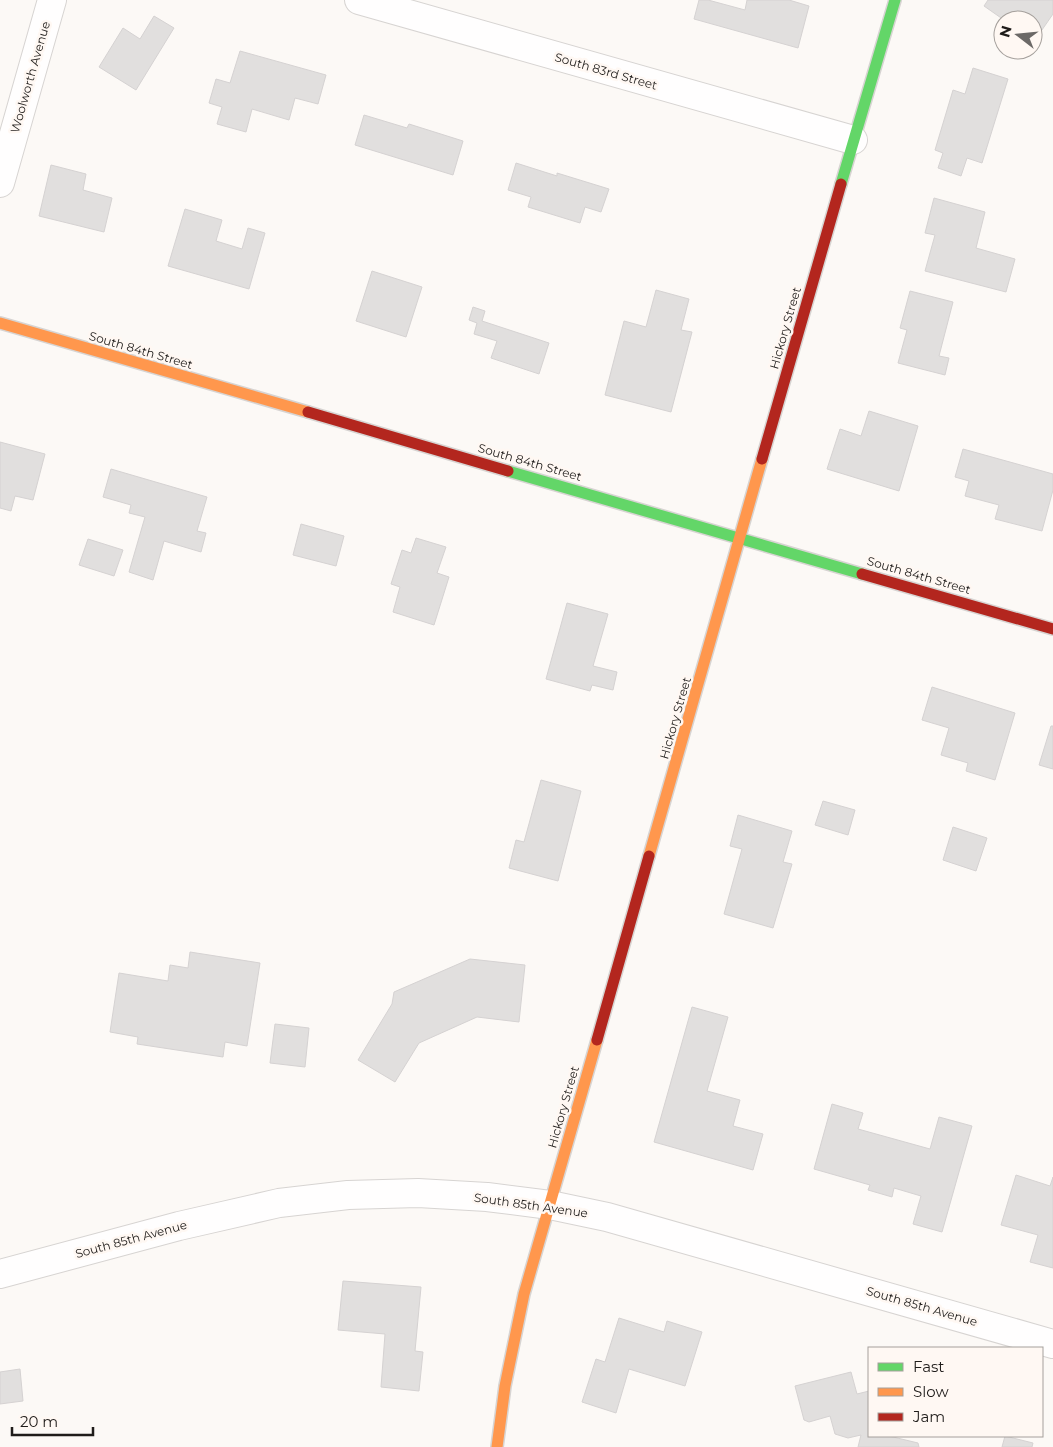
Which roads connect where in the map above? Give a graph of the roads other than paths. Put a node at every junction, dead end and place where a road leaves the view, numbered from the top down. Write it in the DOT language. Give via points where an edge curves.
graph roads {
  1 [pos="52,0"];
  2 [pos="359,0"];
  3 [pos="895,0"];
  4 [pos="853,140"];
  5 [pos="0,182"];
  6 [pos="0,323"];
  7 [pos="740,537"];
  8 [pos="1053,629"];
  9 [pos="550,1205"];
  10 [pos="0,1274"];
  11 [pos="1053,1344"];
  12 [pos="497,1447"];
  1 -- 5 [label="street, Woolworth Avenue"];
  2 -- 4 [label="street, South 83rd Street"];
  3 -- 4 [label="street, Hickory Street"];
  4 -- 7 [label="street, Hickory Street"];
  6 -- 7 [label="street, South 84th Street"];
  7 -- 8 [label="street, South 84th Street"];
  7 -- 9 [label="street, Hickory Street"];
  9 -- 10 [label="street, South 85th Avenue" via="418,1193 348,1195 278,1203"];
  9 -- 11 [label="street, South 85th Avenue" via="607,1216"];
  9 -- 12 [label="street, Hickory Street" via="536,1245 510,1358"];
}
